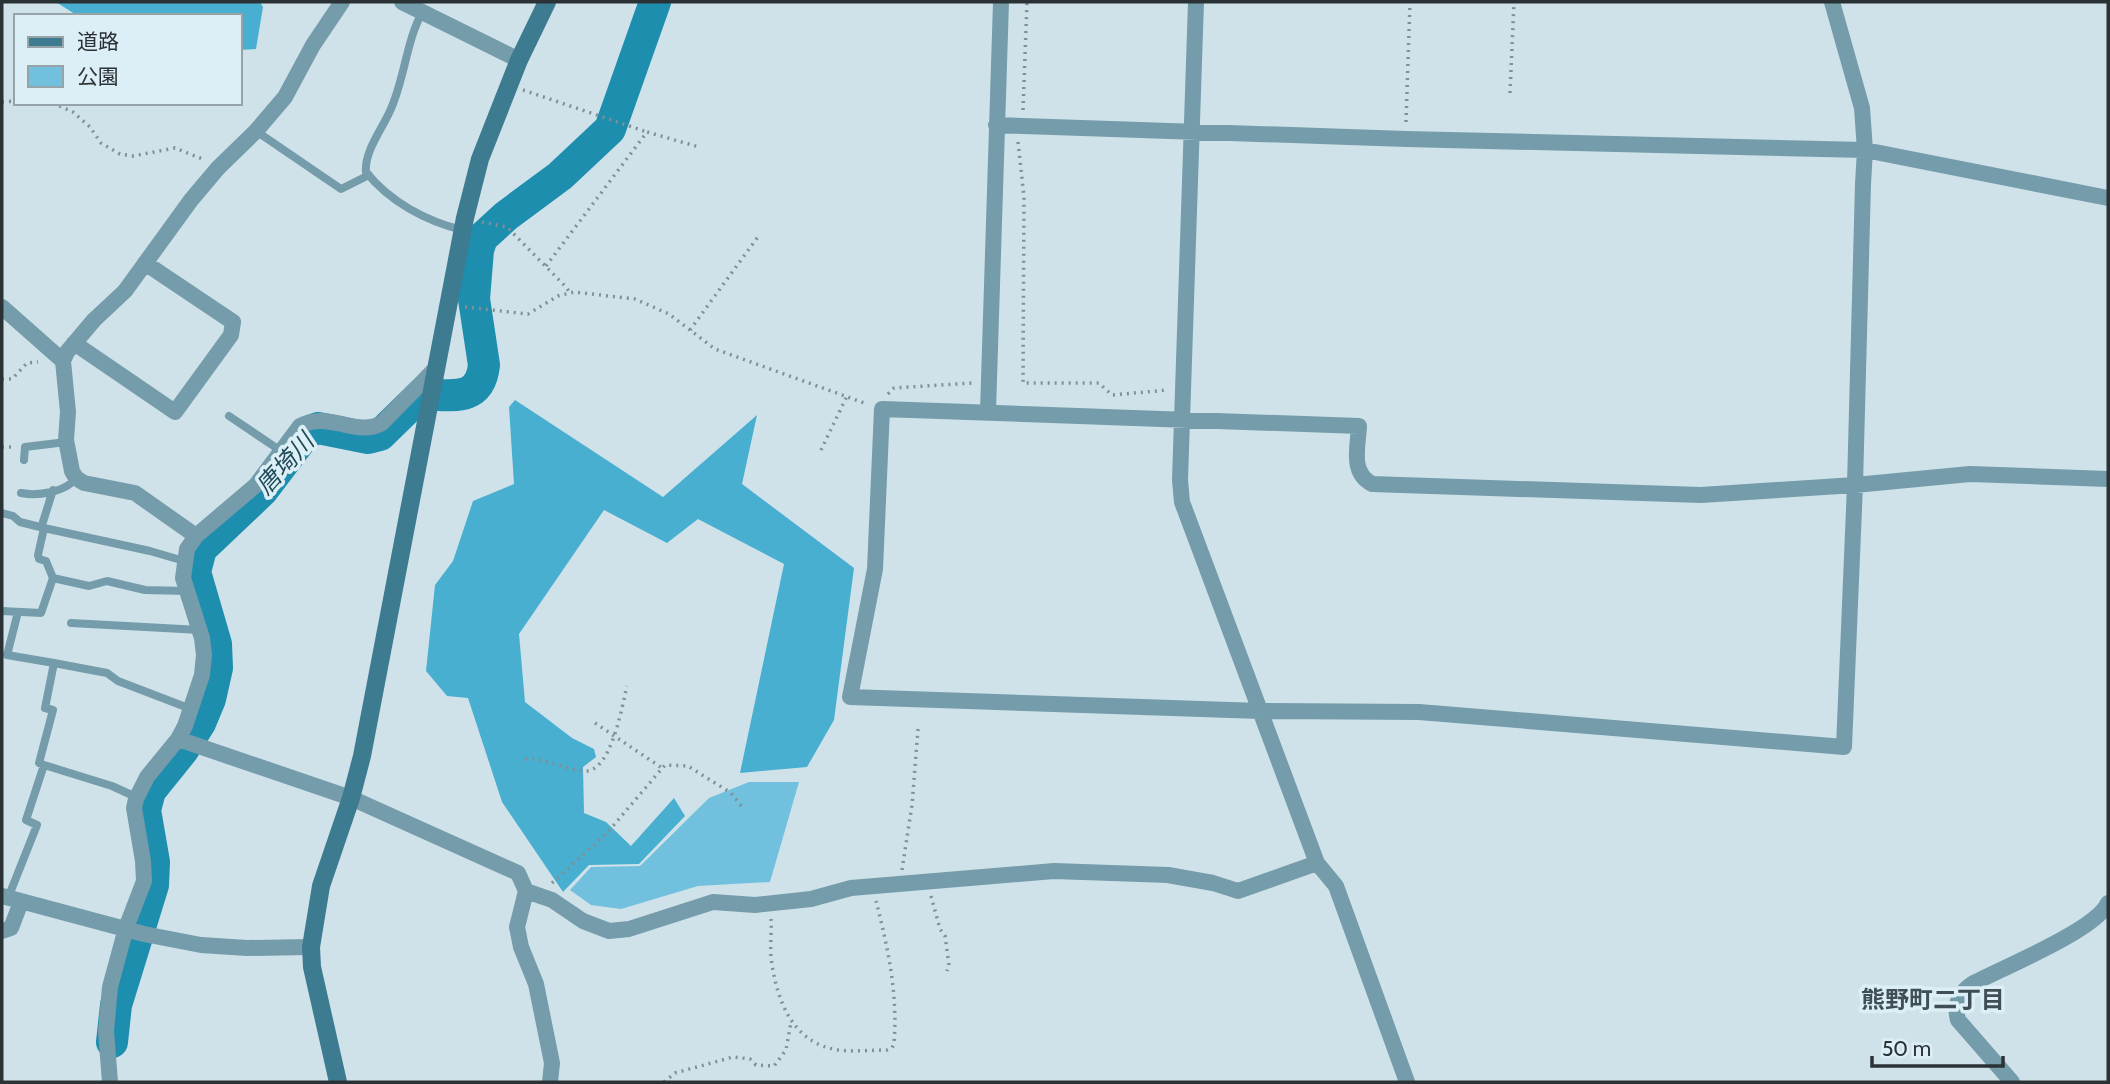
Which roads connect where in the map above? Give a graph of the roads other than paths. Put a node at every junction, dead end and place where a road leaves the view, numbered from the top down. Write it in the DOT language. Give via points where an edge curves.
graph roads {
  1 [pos="342,2"];
  2 [pos="402,2"];
  3 [pos="547,2"];
  4 [pos="1001,2"];
  5 [pos="1196,2"];
  6 [pos="1832,2"];
  7 [pos="423,11"];
  8 [pos="519,60"];
  9 [pos="996,125"];
  10 [pos="256,131"];
  11 [pos="1191,132"];
  12 [pos="1865,150"];
  13 [pos="369,175"];
  14 [pos="2108,198"];
  15 [pos="463,224"];
  16 [pos="145,263"];
  17 [pos="2,307"];
  18 [pos="74,343"];
  19 [pos="62,360"];
  20 [pos="437,368"];
  21 [pos="988,411"];
  22 [pos="229,416"];
  23 [pos="1183,419"];
  24 [pos="66,442"];
  25 [pos="281,451"];
  26 [pos="24,460"];
  27 [pos="76,478"];
  28 [pos="2108,479"];
  29 [pos="1855,485"];
  30 [pos="53,490"];
  31 [pos="21,492"];
  32 [pos="2,513"];
  33 [pos="44,528"];
  34 [pos="196,536"];
  35 [pos="184,561"];
  36 [pos="53,578"];
  37 [pos="187,591"];
  38 [pos="2,611"];
  39 [pos="18,612"];
  40 [pos="71,623"];
  41 [pos="200,630"];
  42 [pos="54,663"];
  43 [pos="192,709"];
  44 [pos="1260,710"];
  45 [pos="178,739"];
  46 [pos="44,765"];
  47 [pos="136,797"];
  48 [pos="351,798"];
  49 [pos="1317,863"];
  50 [pos="526,891"];
  51 [pos="11,899"];
  52 [pos="2108,903"];
  53 [pos="2,931"];
  54 [pos="135,931"];
  55 [pos="311,947"];
  56 [pos="110,1082"];
  57 [pos="338,1082"];
  58 [pos="550,1082"];
  59 [pos="1407,1082"];
  60 [pos="2012,1082"];
  1 -- 10 [label="street" via="285,97"];
  2 -- 7 [label="street"];
  3 -- 8 [label="street"];
  4 -- 9 [label="street"];
  5 -- 11 [label="street"];
  6 -- 12 [label="street" via="1862,108"];
  7 -- 8 [label="street"];
  7 -- 13 [label="lane" via="391,109 368,155"];
  8 -- 15 [label="street" via="480,159"];
  9 -- 11 [label="street"];
  9 -- 21 [label="street"];
  10 -- 13 [label="lane" via="341,189"];
  10 -- 16 [label="street" via="219,166"];
  11 -- 12 [label="street"];
  11 -- 23 [label="street"];
  12 -- 14 [label="street"];
  12 -- 29 [label="street"];
  13 -- 15 [label="lane" via="411,210 441,225"];
  15 -- 20 [label="street"];
  16 -- 18 [label="street" via="125,291"];
  16 -- 18 [label="street" via="233,322 230,335 175,412"];
  17 -- 19 [label="street"];
  18 -- 19 [label="street"];
  19 -- 24 [label="street"];
  20 -- 25 [label="street" via="382,423 364,428 310,421 300,426"];
  20 -- 48 [label="street"];
  21 -- 23 [label="street"];
  21 -- 44 [label="street" via="882,409 875,569 850,697"];
  22 -- 25 [label="lane"];
  23 -- 29 [label="street" via="1359,426 1357,470 1372,484 1701,495"];
  23 -- 44 [label="street" via="1182,502"];
  24 -- 26 [label="lane" via="25,447"];
  24 -- 27 [label="street"];
  25 -- 34 [label="street" via="256,485"];
  27 -- 30 [label="lane"];
  27 -- 34 [label="street" via="135,494"];
  28 -- 29 [label="street" via="1970,474"];
  29 -- 44 [label="street" via="1844,747 1419,712"];
  30 -- 31 [label="lane" via="35,495"];
  30 -- 33 [label="lane"];
  32 -- 33 [label="lane"];
  33 -- 35 [label="lane"];
  33 -- 36 [label="lane" via="38,555"];
  34 -- 35 [label="street"];
  35 -- 37 [label="street"];
  36 -- 37 [label="lane" via="89,586 107,581 145,590"];
  36 -- 39 [label="lane" via="41,613"];
  37 -- 41 [label="street"];
  38 -- 39 [label="lane"];
  39 -- 42 [label="lane" via="8,655"];
  40 -- 41 [label="lane"];
  41 -- 43 [label="street" via="202,675"];
  42 -- 43 [label="lane" via="107,673"];
  42 -- 46 [label="lane" via="45,708 53,710 39,763"];
  43 -- 45 [label="street"];
  44 -- 49 [label="street"];
  45 -- 47 [label="street" via="146,777"];
  45 -- 48 [label="street"];
  46 -- 47 [label="lane"];
  46 -- 51 [label="lane" via="26,820 37,825"];
  47 -- 54 [label="street" via="144,881"];
  48 -- 50 [label="street" via="518,873"];
  48 -- 55 [label="street" via="321,886"];
  49 -- 50 [label="street" via="1238,891 1168,875 1054,871 851,888 755,905 713,902 609,931"];
  49 -- 59 [label="street" via="1336,886"];
  50 -- 58 [label="street" via="517,927 536,984 552,1063"];
  51 -- 53 [label="street" via="11,928"];
  51 -- 54 [label="street"];
  52 -- 60 [label="street" via="2097,918 1972,984 1961,995 1958,1020"];
  54 -- 55 [label="street" via="201,945"];
  54 -- 56 [label="street" via="110,987 106,1031"];
  55 -- 57 [label="street"];
}
